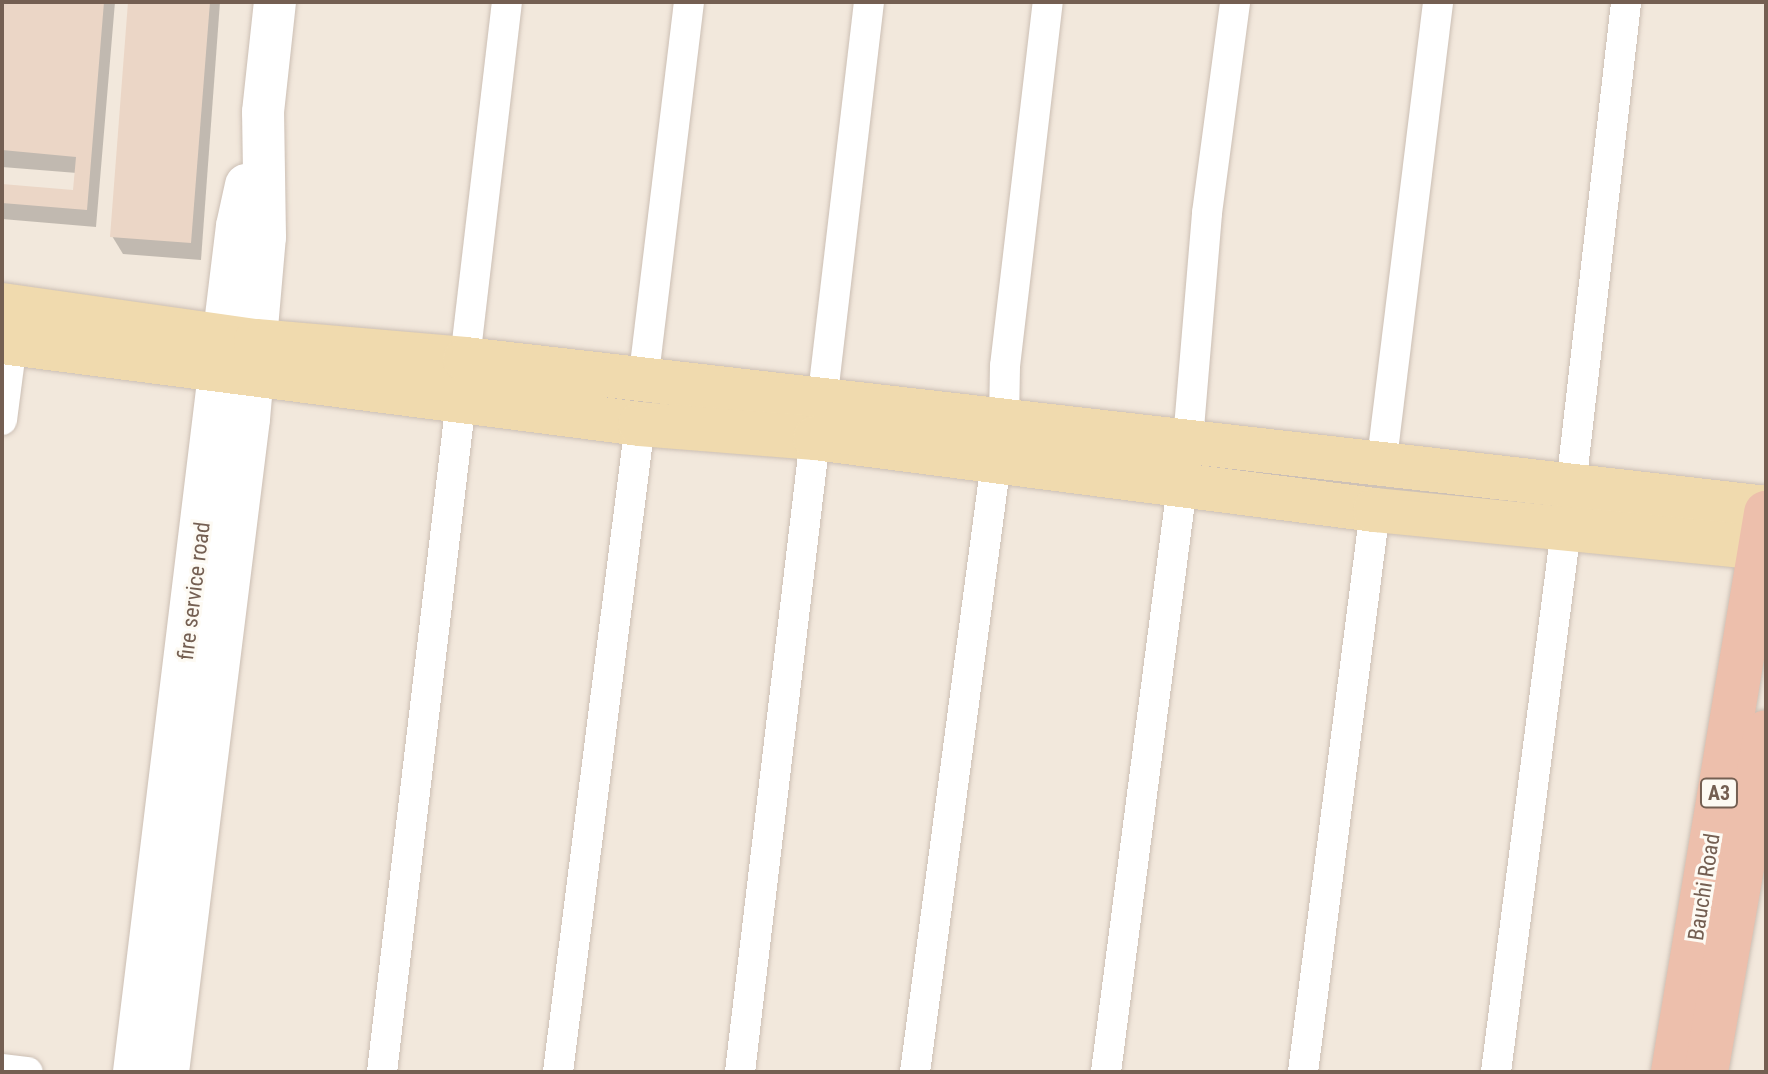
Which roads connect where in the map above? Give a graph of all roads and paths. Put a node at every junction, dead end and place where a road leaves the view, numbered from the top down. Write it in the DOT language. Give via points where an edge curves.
graph roads {
  1 [pos="275,2"];
  2 [pos="507,2"];
  3 [pos="689,2"];
  4 [pos="869,2"];
  5 [pos="1048,2"];
  6 [pos="1235,2"];
  7 [pos="1438,2"];
  8 [pos="1626,2"];
  9 [pos="5,330"];
  10 [pos="239,356"];
  11 [pos="463,380"];
  12 [pos="643,382"];
  13 [pos="1004,419"];
  14 [pos="2,420"];
  15 [pos="818,420"];
  16 [pos="640,424"];
  17 [pos="1188,440"];
  18 [pos="996,462"];
  19 [pos="1381,467"];
  20 [pos="1182,485"];
  21 [pos="1571,486"];
  22 [pos="1375,510"];
  23 [pos="1566,529"];
  24 [pos="1765,529"];
  25 [pos="1766,732"];
  26 [pos="2,1069"];
  27 [pos="28,1072"];
  28 [pos="134,1072"];
  29 [pos="168,1072"];
  30 [pos="382,1072"];
  31 [pos="558,1072"];
  32 [pos="740,1072"];
  33 [pos="915,1072"];
  34 [pos="1106,1072"];
  35 [pos="1303,1072"];
  36 [pos="1496,1072"];
  37 [pos="1673,1072"];
  38 [pos="1706,1072"];
  1 -- 10 [label="street, fire service road" via="263,112 237,226"];
  2 -- 11 [label="street"];
  3 -- 12 [label="street"];
  4 -- 15 [label="street"];
  5 -- 13 [label="street" via="1005,366"];
  6 -- 17 [label="street" via="1207,213"];
  7 -- 19 [label="street"];
  8 -- 21 [label="street"];
  9 -- 10 [label="main road"];
  9 -- 14 [label="street"];
  10 -- 11 [label="main road"];
  10 -- 28 [label="street, fire service road"];
  10 -- 29 [label="street"];
  11 -- 12 [label="main road"];
  11 -- 16 [label="main road"];
  11 -- 30 [label="street"];
  12 -- 15 [label="main road"];
  13 -- 15 [label="main road"];
  13 -- 17 [label="main road"];
  15 -- 16 [label="main road"];
  15 -- 18 [label="main road"];
  15 -- 32 [label="street"];
  16 -- 31 [label="street"];
  17 -- 19 [label="main road"];
  17 -- 20 [label="street"];
  18 -- 20 [label="main road"];
  18 -- 33 [label="street"];
  19 -- 21 [label="main road"];
  20 -- 22 [label="main road"];
  20 -- 34 [label="street"];
  21 -- 24 [label="main road"];
  22 -- 23 [label="main road"];
  22 -- 35 [label="street"];
  23 -- 24 [label="main road"];
  23 -- 36 [label="street"];
  24 -- 37 [label="highway, Bauchi Road / A3"];
  25 -- 38 [label="highway, Bauchi Road / A3"];
  26 -- 27 [label="street"];
}
